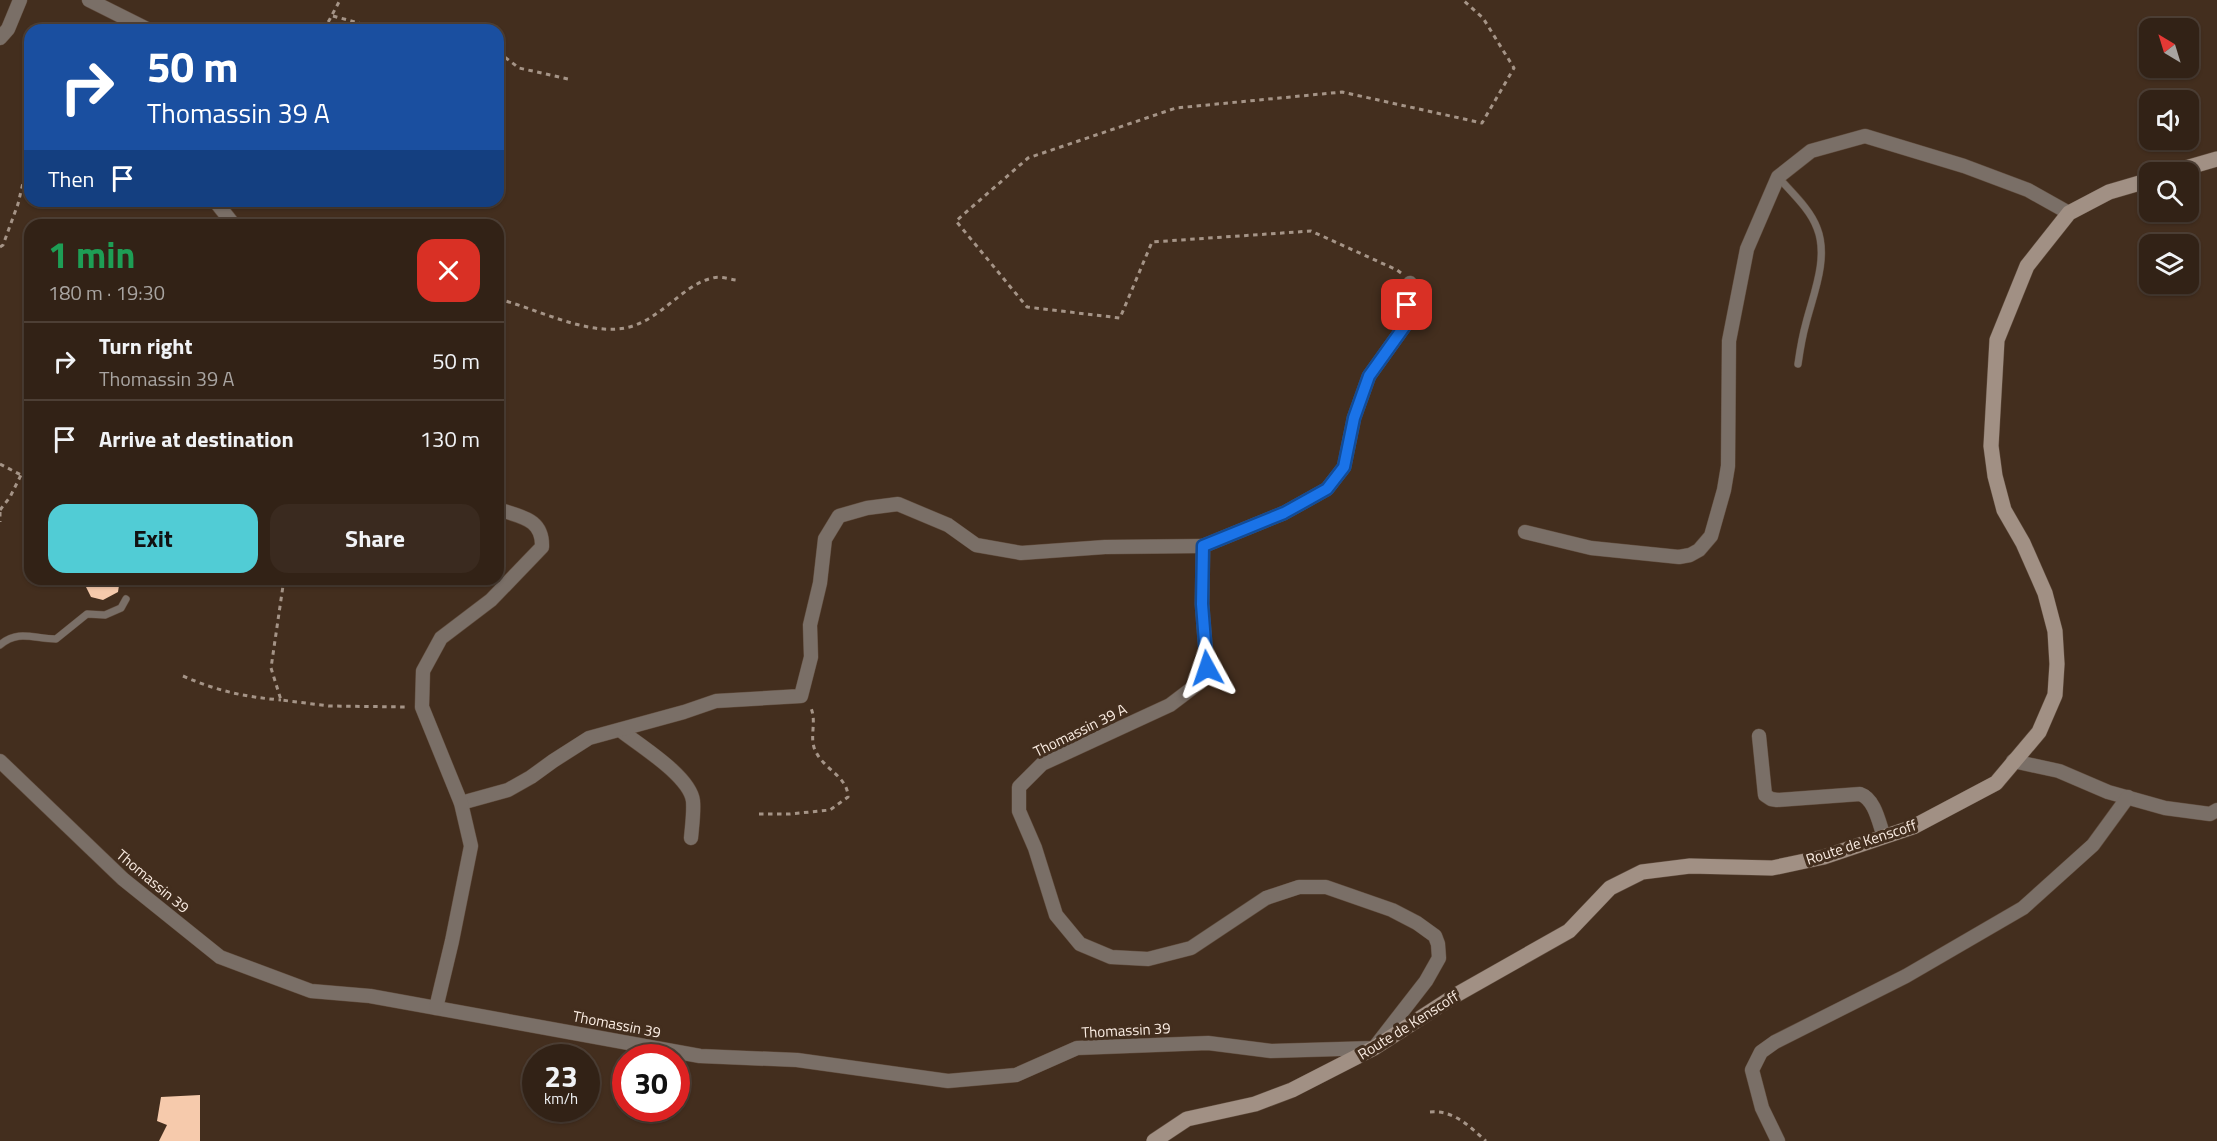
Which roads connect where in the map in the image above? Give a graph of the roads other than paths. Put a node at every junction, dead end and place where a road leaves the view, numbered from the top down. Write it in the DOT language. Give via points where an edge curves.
graph roads {
  1 [pos="20,0"];
  2 [pos="89,0"];
  3 [pos="137,24"];
  4 [pos="0,38"];
  5 [pos="2217,159"];
  6 [pos="2199,164"];
  7 [pos="1778,177"];
  8 [pos="2139,183"];
  9 [pos="220,207"];
  10 [pos="2069,213"];
  11 [pos="229,219"];
  12 [pos="1410,283"];
  13 [pos="1798,364"];
  14 [pos="504,511"];
  15 [pos="1525,532"];
  16 [pos="1203,546"];
  17 [pos="126,599"];
  18 [pos="0,645"];
  19 [pos="620,730"];
  20 [pos="1759,736"];
  21 [pos="0,761"];
  22 [pos="2013,762"];
  23 [pos="2128,797"];
  24 [pos="461,803"];
  25 [pos="2217,810"];
  26 [pos="1884,837"];
  27 [pos="691,838"];
  28 [pos="436,1008"];
  29 [pos="1374,1048"];
  30 [pos="1154,1141"];
  31 [pos="1778,1141"];
  1 -- 4 [label="street"];
  2 -- 3 [label="street"];
  5 -- 6 [label="main road"];
  7 -- 10 [label="street" via="1811,151 1865,136 2028,190"];
  7 -- 13 [label="lane" via="1818,229 1820,268"];
  7 -- 15 [label="street" via="1747,249 1729,341 1728,466 1711,536 1699,550 1678,557 1591,548"];
  8 -- 10 [label="main road, Route de Kenscoff" via="2109,192"];
  9 -- 11 [label="street"];
  10 -- 22 [label="main road, Route de Kenscoff" via="2027,266 1997,340 1991,446 1995,476 2004,510 2045,594 2055,631 2057,664 2055,694 2039,732"];
  12 -- 16 [label="street" via="1404,327 1369,376 1354,418 1344,467 1327,489 1284,513"];
  14 -- 24 [label="street" via="534,522 543,536 542,547 491,600 441,638 423,671 422,707"];
  16 -- 19 [label="street" via="1021,553 976,545 948,525 898,504 839,516 825,539 810,626 811,657 801,696 716,701"];
  16 -- 29 [label="street, Thomassin 39 A" via="1207,668 1198,683 1170,705 1042,764 1019,787 1019,811 1056,915 1080,944 1111,957 1148,959 1191,948 1266,898 1299,887 1326,887 1417,923 1435,936 1439,958"];
  17 -- 18 [label="lane" via="121,608 105,615 87,614 56,639 20,635 9,637"];
  19 -- 24 [label="street" via="589,738 508,790"];
  19 -- 27 [label="street" via="688,788 693,799"];
  20 -- 26 [label="street" via="1765,795 1771,800 1865,795"];
  21 -- 28 [label="street, Thomassin 39" via="123,879 220,957 311,990"];
  22 -- 23 [label="street" via="2059,771"];
  22 -- 26 [label="main road, Route de Kenscoff" via="1996,783 1913,827"];
  23 -- 25 [label="street" via="2165,808 2210,814"];
  23 -- 31 [label="street" via="2093,845 2023,908 1906,976 1761,1052 1752,1070 1762,1108"];
  24 -- 28 [label="street" via="471,846"];
  26 -- 29 [label="main road, Route de Kenscoff" via="1824,857 1772,868 1690,866 1642,872 1610,888 1569,931 1456,995"];
  28 -- 29 [label="street, Thomassin 39" via="700,1056 797,1060 948,1082 1016,1075 1077,1048 1208,1043 1271,1051"];
  29 -- 30 [label="main road, Route de Kenscoff" via="1282,1094 1187,1119"];
}
